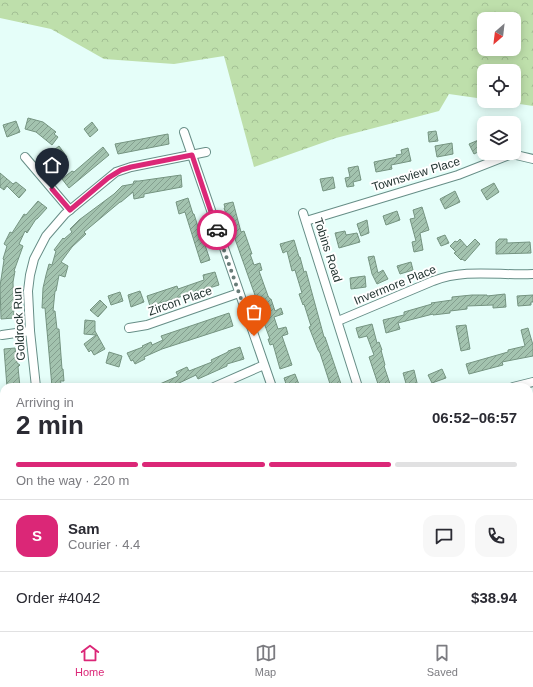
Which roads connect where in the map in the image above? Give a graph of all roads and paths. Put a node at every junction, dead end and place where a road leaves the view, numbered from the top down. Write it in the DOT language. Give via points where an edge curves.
graph roads {
  1 [pos="184,132"];
  2 [pos="206,152"];
  3 [pos="192,155"];
  4 [pos="25,157"];
  5 [pos="533,159"];
  6 [pos="70,210"];
  7 [pos="305,217"];
  8 [pos="533,274"];
  9 [pos="239,293"];
  10 [pos="338,321"];
  11 [pos="129,328"];
  12 [pos="30,331"];
  13 [pos="2,334"];
  14 [pos="264,365"];
  15 [pos="36,383"];
  16 [pos="223,383"];
  17 [pos="271,383"];
  18 [pos="357,383"];
  1 -- 3 [label="street"];
  2 -- 3 [label="street, Goldrock Run"];
  3 -- 6 [label="street, Goldrock Run" via="121,170"];
  3 -- 9 [label="street"];
  4 -- 6 [label="street"];
  5 -- 7 [label="street, Townsview Place" via="509,155 458,174"];
  6 -- 12 [label="street, Goldrock Run" via="46,236 34,259 28,291"];
  7 -- 10 [label="street, Tobins Road"];
  8 -- 10 [label="street, Invermore Place" via="483,273 447,276"];
  9 -- 11 [label="street, Zircon Place" via="147,325"];
  9 -- 14 [label="street"];
  10 -- 18 [label="street, Tobins Road"];
  12 -- 13 [label="street"];
  12 -- 15 [label="street, Goldrock Run"];
  14 -- 16 [label="street"];
  14 -- 17 [label="street"];
}
